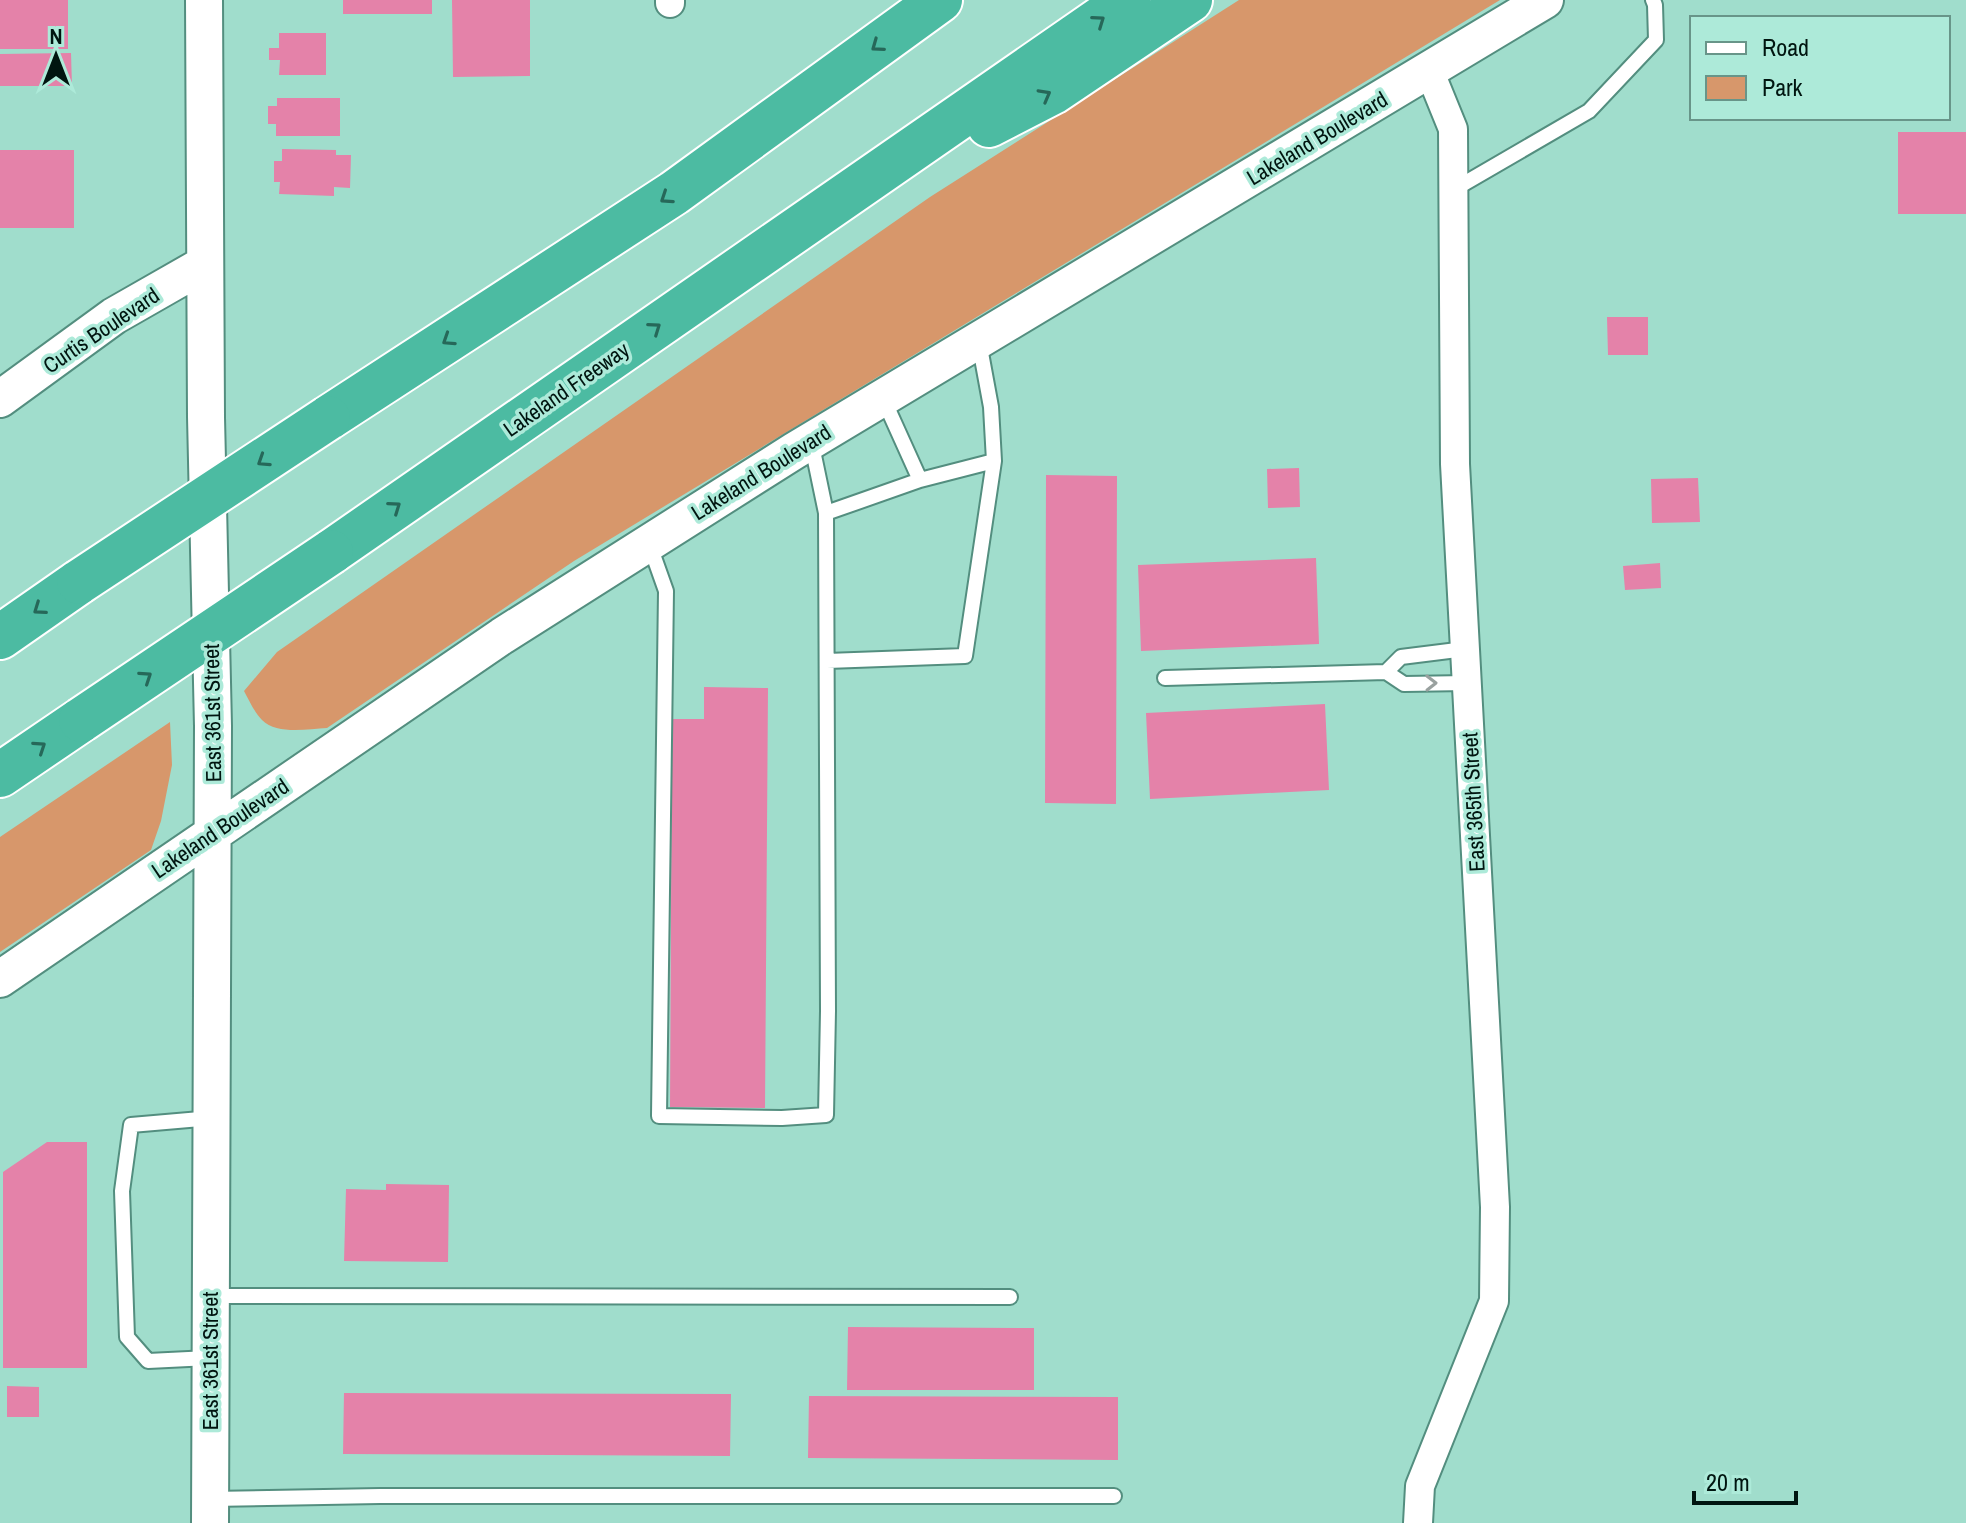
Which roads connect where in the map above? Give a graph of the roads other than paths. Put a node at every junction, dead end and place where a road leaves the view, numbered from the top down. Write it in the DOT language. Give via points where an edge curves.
graph roads {
  1 [pos="204,0"];
  2 [pos="940,0"];
  3 [pos="1128,0"];
  4 [pos="1190,0"];
  5 [pos="1545,0"];
  6 [pos="1653,0"];
  7 [pos="1429,70"];
  8 [pos="1453,190"];
  9 [pos="827,208"];
  10 [pos="205,264"];
  11 [pos="978,340"];
  12 [pos="883,397"];
  13 [pos="0,399"];
  14 [pos="811,441"];
  15 [pos="994,461"];
  16 [pos="920,480"];
  17 [pos="826,513"];
  18 [pos="649,543"];
  19 [pos="0,637"];
  20 [pos="1465,649"];
  21 [pos="827,661"];
  22 [pos="1386,672"];
  23 [pos="1165,678"];
  24 [pos="1467,683"];
  25 [pos="0,775"];
  26 [pos="213,832"];
  27 [pos="0,979"];
  28 [pos="212,1118"];
  29 [pos="211,1296"];
  30 [pos="1010,1297"];
  31 [pos="210,1358"];
  32 [pos="1114,1496"];
  33 [pos="210,1511"];
  34 [pos="1418,1523"];
  1 -- 10 [label="street, East 361st Street"];
  2 -- 19 [label="highway, one-way, bridge" via="674,193"];
  9 -- 3 [label="highway, Lakeland Freeway, one-way"];
  9 -- 4 [label="highway, one-way" via="1053,92"];
  5 -- 7 [label="street, Lakeland Boulevard"];
  6 -- 8 [label="lane" via="1656,40 1589,111"];
  7 -- 8 [label="street, East 365th Street" via="1453,129"];
  7 -- 11 [label="street, Lakeland Boulevard"];
  8 -- 20 [label="street, East 365th Street" via="1455,464"];
  25 -- 9 [label="highway, Lakeland Freeway, one-way, bridge"];
  10 -- 13 [label="street, Curtis Boulevard" via="114,316"];
  10 -- 26 [label="street, East 361st Street"];
  11 -- 12 [label="street, Lakeland Boulevard"];
  11 -- 15 [label="lane" via="991,407"];
  12 -- 14 [label="street, Lakeland Boulevard"];
  12 -- 16 [label="lane"];
  14 -- 17 [label="lane"];
  14 -- 18 [label="street, Lakeland Boulevard"];
  15 -- 16 [label="lane"];
  15 -- 21 [label="lane" via="965,656"];
  16 -- 17 [label="lane"];
  17 -- 21 [label="lane"];
  18 -- 21 [label="lane" via="666,591 659,1116 826,1115"];
  18 -- 26 [label="street, Lakeland Boulevard"];
  20 -- 22 [label="lane" via="1401,657"];
  20 -- 24 [label="street, East 365th Street"];
  22 -- 23 [label="lane"];
  22 -- 24 [label="lane, one-way" via="1404,684"];
  24 -- 34 [label="street, East 365th Street" via="1495,1207 1494,1301 1420,1486"];
  26 -- 27 [label="street, Lakeland Boulevard"];
  26 -- 28 [label="street, East 361st Street"];
  28 -- 29 [label="street, East 361st Street"];
  28 -- 31 [label="lane" via="131,1125 122,1191 127,1337 148,1361"];
  29 -- 30 [label="lane"];
  29 -- 31 [label="street, East 361st Street"];
  31 -- 33 [label="street, East 361st Street"];
  32 -- 33 [label="lane" via="380,1496"];
}
